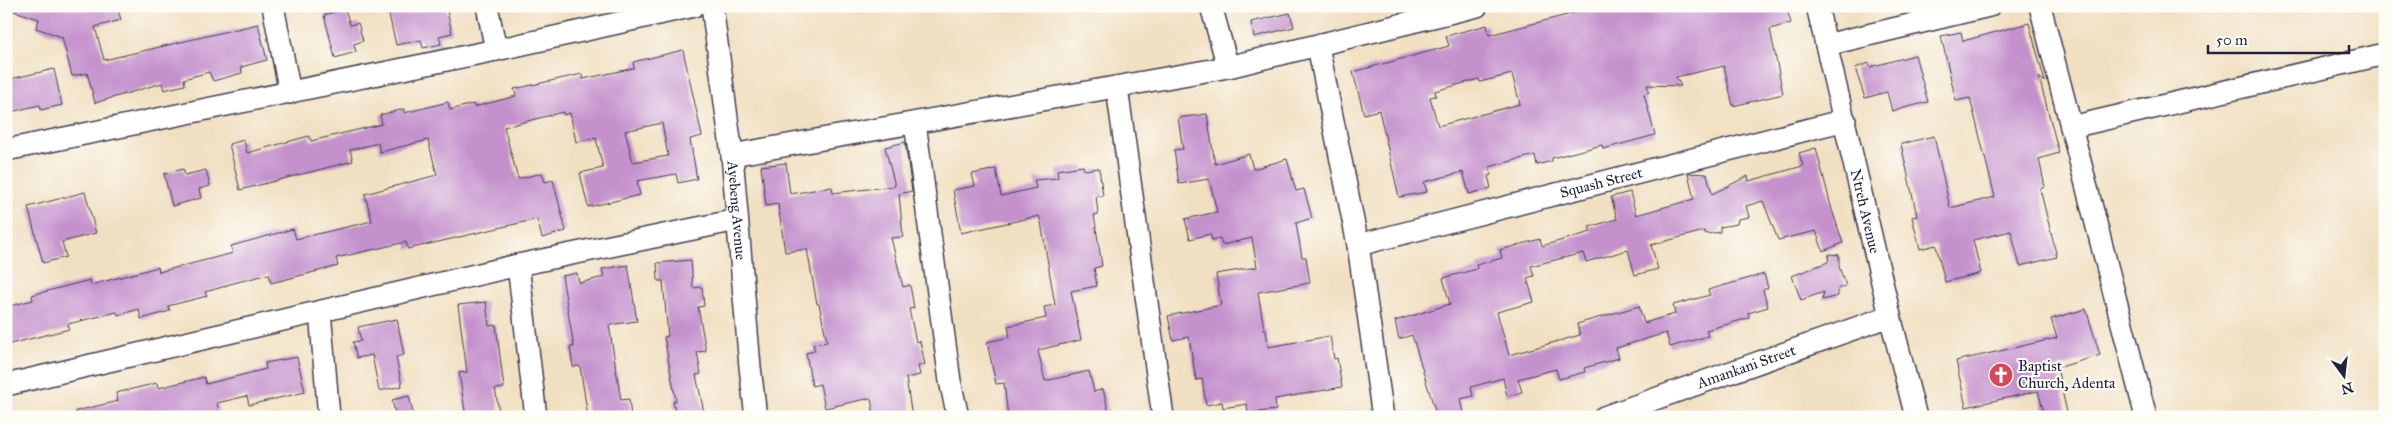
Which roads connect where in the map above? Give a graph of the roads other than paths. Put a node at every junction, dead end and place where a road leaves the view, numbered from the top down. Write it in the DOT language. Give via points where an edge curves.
graph roads {
  1 [pos="272,6"];
  2 [pos="487,6"];
  3 [pos="694,6"];
  4 [pos="712,6"];
  5 [pos="1211,6"];
  6 [pos="1477,6"];
  7 [pos="1817,6"];
  8 [pos="1989,6"];
  9 [pos="2040,6"];
  10 [pos="1826,45"];
  11 [pos="1318,46"];
  12 [pos="496,50"];
  13 [pos="2385,54"];
  14 [pos="1228,67"];
  15 [pos="1117,88"];
  16 [pos="290,93"];
  17 [pos="1845,120"];
  18 [pos="915,123"];
  19 [pos="2071,127"];
  20 [pos="6,150"];
  21 [pos="732,155"];
  22 [pos="737,220"];
  23 [pos="1358,245"];
  24 [pos="518,265"];
  25 [pos="320,312"];
  26 [pos="1890,316"];
  27 [pos="6,385"];
  28 [pos="1655,408"];
  29 [pos="329,417"];
  30 [pos="536,417"];
  31 [pos="756,417"];
  32 [pos="958,417"];
  33 [pos="1163,417"];
  34 [pos="1383,417"];
  35 [pos="1604,417"];
  36 [pos="1916,417"];
  37 [pos="2146,417"];
  1 -- 16 [label="street"];
  2 -- 12 [label="street"];
  3 -- 12 [label="street"];
  4 -- 21 [label="street, Ayebeng Avenue"];
  5 -- 14 [label="street"];
  6 -- 11 [label="street"];
  7 -- 10 [label="street, Ntreh Avenue"];
  8 -- 10 [label="street"];
  9 -- 19 [label="street"];
  10 -- 17 [label="street, Ntreh Avenue"];
  11 -- 14 [label="street"];
  11 -- 23 [label="street"];
  12 -- 16 [label="street"];
  13 -- 19 [label="street"];
  14 -- 15 [label="street"];
  15 -- 18 [label="street"];
  15 -- 33 [label="street"];
  16 -- 20 [label="street"];
  17 -- 23 [label="street, Squash Street"];
  17 -- 26 [label="street, Ntreh Avenue"];
  18 -- 21 [label="street"];
  18 -- 32 [label="street" via="950,381"];
  19 -- 37 [label="street"];
  21 -- 22 [label="street, Ayebeng Avenue"];
  22 -- 24 [label="street"];
  22 -- 31 [label="street, Ayebeng Avenue"];
  23 -- 34 [label="street"];
  24 -- 25 [label="street"];
  24 -- 30 [label="street"];
  25 -- 27 [label="street"];
  25 -- 29 [label="street"];
  26 -- 28 [label="street, Amankani Street"];
  26 -- 36 [label="street, Ntreh Avenue"];
  28 -- 35 [label="street, Amankani Street"];
}
